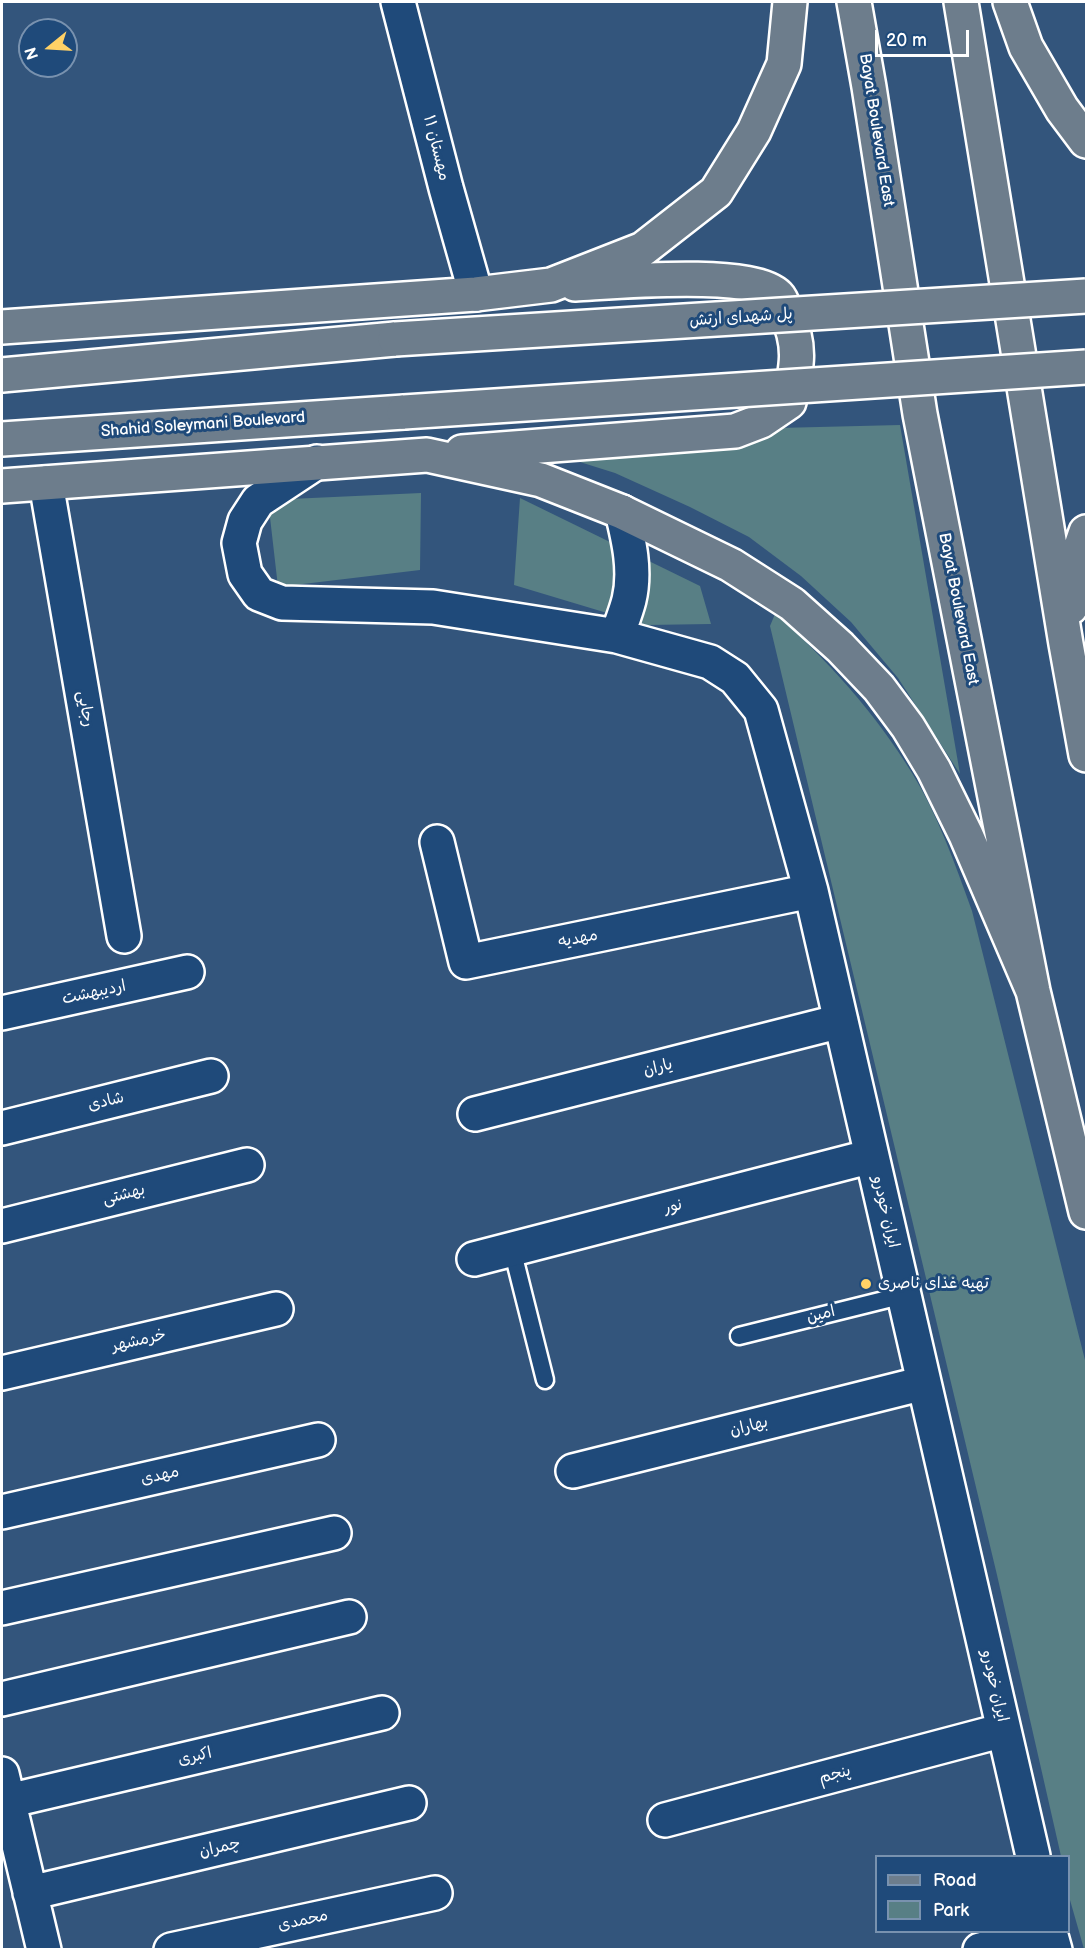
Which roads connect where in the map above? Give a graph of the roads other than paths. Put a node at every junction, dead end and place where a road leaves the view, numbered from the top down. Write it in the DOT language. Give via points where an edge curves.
graph roads {
  1 [pos="398,2"];
  2 [pos="790,2"];
  3 [pos="854,2"];
  4 [pos="961,2"];
  5 [pos="1010,2"];
  6 [pos="1086,141"];
  7 [pos="551,285"];
  8 [pos="476,294"];
  9 [pos="1086,296"];
  10 [pos="2,327"];
  11 [pos="1086,367"];
  12 [pos="2,375"];
  13 [pos="2,439"];
  14 [pos="427,455"];
  15 [pos="317,462"];
  16 [pos="46,483"];
  17 [pos="2,486"];
  18 [pos="622,512"];
  19 [pos="1086,532"];
  20 [pos="617,636"];
  21 [pos="1066,644"];
  22 [pos="1086,755"];
  23 [pos="437,842"];
  24 [pos="811,891"];
  25 [pos="124,936"];
  26 [pos="187,972"];
  27 [pos="1033,991"];
  28 [pos="2,1013"];
  29 [pos="841,1022"];
  30 [pos="211,1076"];
  31 [pos="475,1114"];
  32 [pos="2,1128"];
  33 [pos="872,1156"];
  34 [pos="247,1165"];
  35 [pos="1086,1212"];
  36 [pos="2,1226"];
  37 [pos="512,1249"];
  38 [pos="474,1259"];
  39 [pos="904,1295"];
  40 [pos="276,1309"];
  41 [pos="739,1336"];
  42 [pos="2,1373"];
  43 [pos="545,1380"];
  44 [pos="924,1383"];
  45 [pos="318,1440"];
  46 [pos="573,1471"];
  47 [pos="2,1512"];
  48 [pos="334,1533"];
  49 [pos="2,1608"];
  50 [pos="349,1617"];
  51 [pos="2,1699"];
  52 [pos="382,1713"];
  53 [pos="1004,1730"];
  54 [pos="5,1788"];
  55 [pos="409,1803"];
  56 [pos="665,1820"];
  57 [pos="1033,1855"];
  58 [pos="30,1893"];
  59 [pos="435,1893"];
  60 [pos="1046,1933"];
  61 [pos="1050,1933"];
  62 [pos="44,1950"];
  63 [pos="171,1950"];
  64 [pos="980,1950"];
  65 [pos="1054,1950"];
  1 -- 8 [label="street, مهستان ۱۱"];
  2 -- 7 [label="main road" via="784,64 754,131 716,192 643,249"];
  3 -- 27 [label="main road, Bayat Boulevard East" via="920,414"];
  4 -- 21 [label="main road"];
  5 -- 6 [label="main road" via="1026,47 1062,109"];
  7 -- 8 [label="main road"];
  7 -- 14 [label="main road" via="716,279 763,288 779,296 795,330 797,367 789,402 761,422 735,431"];
  8 -- 10 [label="main road"];
  9 -- 12 [label="main road, پل شهدای ارتش, bridge" via="395,339"];
  11 -- 13 [label="main road, Shahid Soleymani Boulevard, bridge"];
  14 -- 15 [label="main road"];
  14 -- 18 [label="main road" via="542,480"];
  15 -- 16 [label="main road"];
  15 -- 20 [label="street" via="258,501 245,521 239,543 245,574 259,594 282,603 433,608"];
  16 -- 17 [label="main road"];
  16 -- 25 [label="street, رجایی"];
  18 -- 20 [label="street" via="632,577"];
  18 -- 27 [label="main road" via="731,565 792,604 879,688 934,770"];
  19 -- 21 [label="main road" via="1077,558"];
  20 -- 24 [label="street, ایران خودرو" via="710,662 735,678 761,710"];
  21 -- 22 [label="main road"];
  23 -- 24 [label="street, مهدیه" via="466,962"];
  24 -- 29 [label="street, ایران خودرو"];
  26 -- 28 [label="street, اردیبهشت"];
  27 -- 35 [label="main road, Bayat Boulevard East"];
  29 -- 31 [label="street, یاران"];
  29 -- 33 [label="street, ایران خودرو"];
  30 -- 32 [label="street, شادی"];
  33 -- 37 [label="street, نور"];
  33 -- 39 [label="street, ایران خودرو"];
  34 -- 36 [label="street, بهشتی"];
  37 -- 38 [label="street, نور"];
  37 -- 43 [label="lane"];
  39 -- 41 [label="lane, امین"];
  39 -- 44 [label="street, ایران خودرو"];
  40 -- 42 [label="street, خرمشهر"];
  44 -- 46 [label="street, بهاران"];
  44 -- 53 [label="street, ایران خودرو"];
  45 -- 47 [label="street, مهدی"];
  48 -- 49 [label="street"];
  50 -- 51 [label="street"];
  52 -- 54 [label="street, اکبری"];
  53 -- 56 [label="street, پنجم"];
  53 -- 57 [label="street, ایران خودرو"];
  54 -- 58 [label="street"];
  55 -- 58 [label="street, چمران"];
  58 -- 62 [label="street"];
  59 -- 63 [label="street, محمدی"];
  60 -- 64 [label="street"];
  61 -- 65 [label="street"];
}
